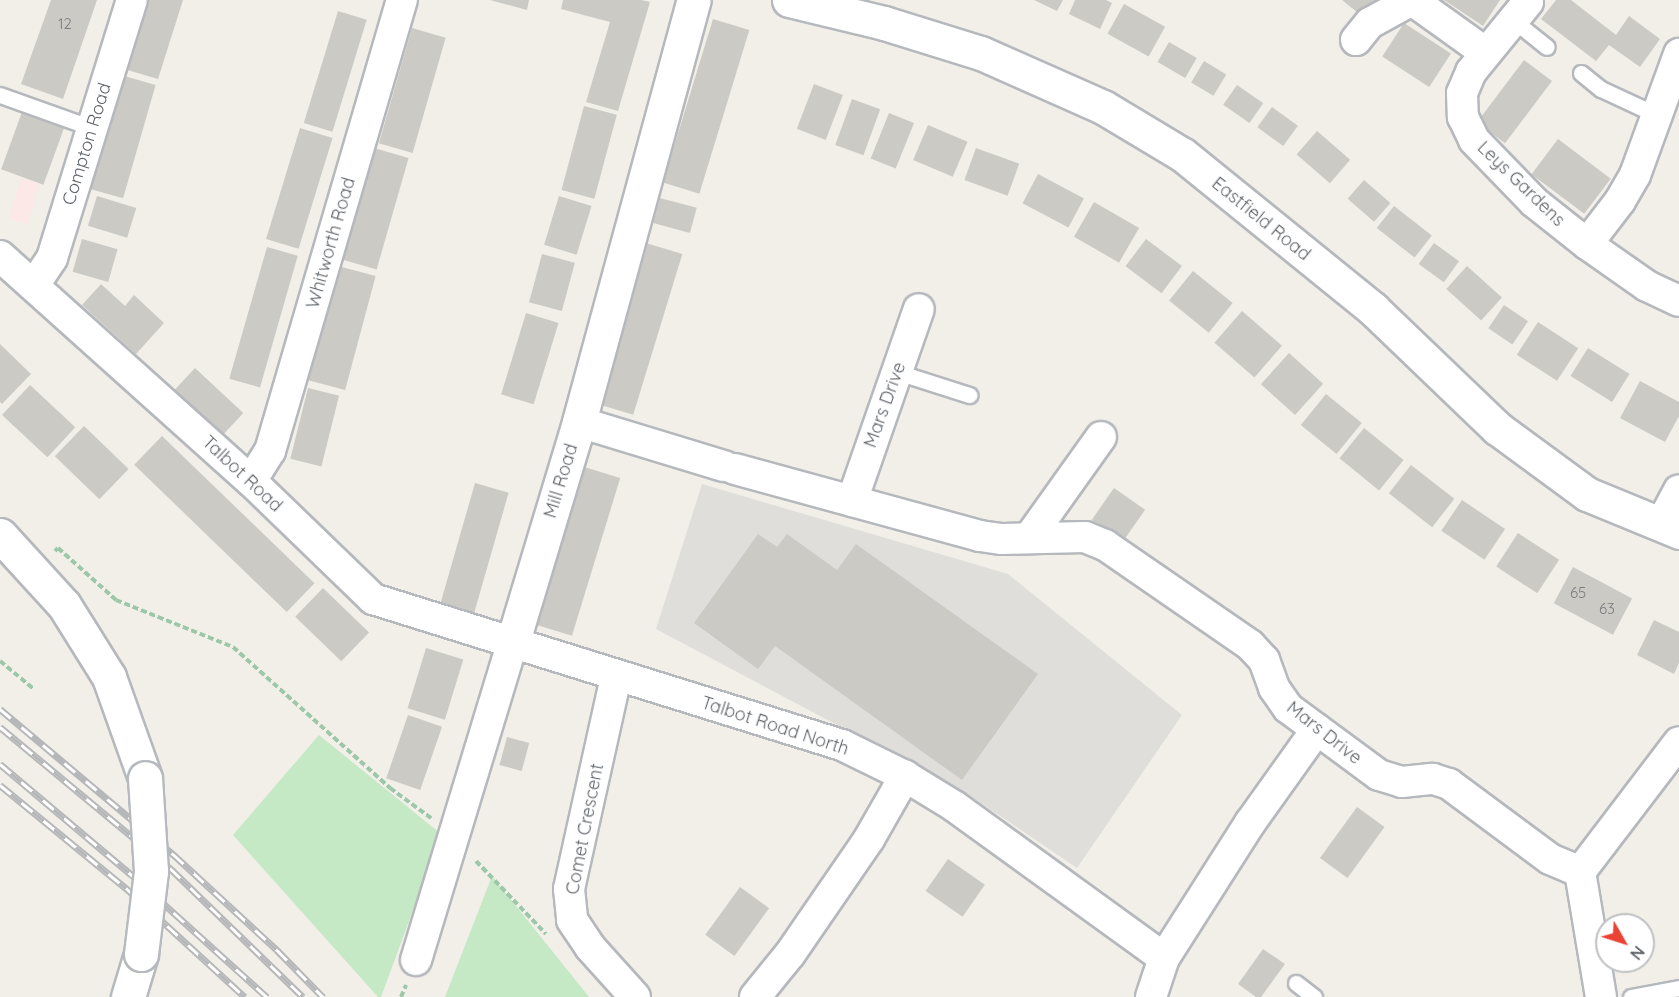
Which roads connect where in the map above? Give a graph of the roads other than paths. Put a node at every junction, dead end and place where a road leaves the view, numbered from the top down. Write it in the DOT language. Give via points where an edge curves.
graph roads {
  1 [pos="132,0"];
  2 [pos="402,0"];
  3 [pos="694,0"];
  4 [pos="789,0"];
  5 [pos="1521,11"];
  6 [pos="1356,40"];
  7 [pos="1547,47"];
  8 [pos="1486,53"];
  9 [pos="1679,54"];
  10 [pos="1581,73"];
  11 [pos="0,95"];
  12 [pos="1657,115"];
  13 [pos="92,128"];
  14 [pos="1587,244"];
  15 [pos="0,256"];
  16 [pos="34,285"];
  17 [pos="1679,301"];
  18 [pos="919,309"];
  19 [pos="897,372"];
  20 [pos="969,395"];
  21 [pos="579,422"];
  22 [pos="1101,436"];
  23 [pos="251,481"];
  24 [pos="1679,490"];
  25 [pos="852,501"];
  26 [pos="1670,528"];
  27 [pos="0,535"];
  28 [pos="1029,538"];
  29 [pos="513,641"];
  30 [pos="616,677"];
  31 [pos="1317,729"];
  32 [pos="1679,742"];
  33 [pos="905,776"];
  34 [pos="1580,872"];
  35 [pos="1164,958"];
  36 [pos="416,960"];
  37 [pos="1296,983"];
  38 [pos="1679,988"];
  39 [pos="128,997"];
  40 [pos="635,997"];
  41 [pos="754,997"];
  42 [pos="1151,997"];
  43 [pos="1314,997"];
  44 [pos="1601,997"];
  45 [pos="1631,997"];
  1 -- 13 [label="street, Compton Road"];
  2 -- 23 [label="street, Whitworth Road" via="270,451"];
  3 -- 21 [label="main road, Mill Road"];
  4 -- 26 [label="main road, Eastfield Road" via="885,22 981,52 1103,107 1183,155 1373,309 1497,428 1587,494"];
  5 -- 7 [label="lane, Leys Gardens"];
  5 -- 8 [label="street, Leys Gardens"];
  6 -- 8 [label="street" via="1370,23 1412,0"];
  8 -- 14 [label="street, Leys Gardens" via="1471,72 1462,93 1463,117 1474,140 1534,202"];
  9 -- 12 [label="street"];
  10 -- 12 [label="lane" via="1601,89"];
  11 -- 13 [label="lane"];
  12 -- 14 [label="street" via="1635,175"];
  13 -- 16 [label="street, Compton Road" via="51,258"];
  14 -- 17 [label="street, Leys Gardens" via="1647,285"];
  15 -- 16 [label="street, Talbot Road"];
  16 -- 23 [label="street, Talbot Road"];
  18 -- 19 [label="street, Mars Drive"];
  19 -- 20 [label="lane"];
  19 -- 25 [label="street, Mars Drive"];
  21 -- 25 [label="street, Mars Drive"];
  21 -- 29 [label="main road, Mill Road"];
  22 -- 28 [label="street"];
  23 -- 29 [label="street, Talbot Road" via="373,599"];
  24 -- 26 [label="street"];
  25 -- 28 [label="street, Mars Drive" via="980,536"];
  27 -- 39 [label="main road, bridge" via="64,605 109,677 145,778 151,871 141,954"];
  28 -- 31 [label="street, Mars Drive" via="1084,537 1105,545 1250,645 1263,660 1274,688 1288,708"];
  29 -- 30 [label="street, Talbot Road North"];
  29 -- 36 [label="street, Mill Road"];
  30 -- 33 [label="street, Talbot Road North" via="842,745"];
  30 -- 40 [label="street, Comet Crescent" via="569,889 572,920 590,947"];
  31 -- 34 [label="street, Mars Drive" via="1379,775 1402,782 1433,779 1449,784 1550,860"];
  31 -- 35 [label="street" via="1250,823"];
  32 -- 34 [label="street"];
  33 -- 35 [label="street, Talbot Road North" via="954,806"];
  33 -- 41 [label="street" via="869,839 790,954"];
  34 -- 44 [label="street"];
  35 -- 42 [label="street"];
  37 -- 43 [label="lane"];
  38 -- 45 [label="lane"];
}
